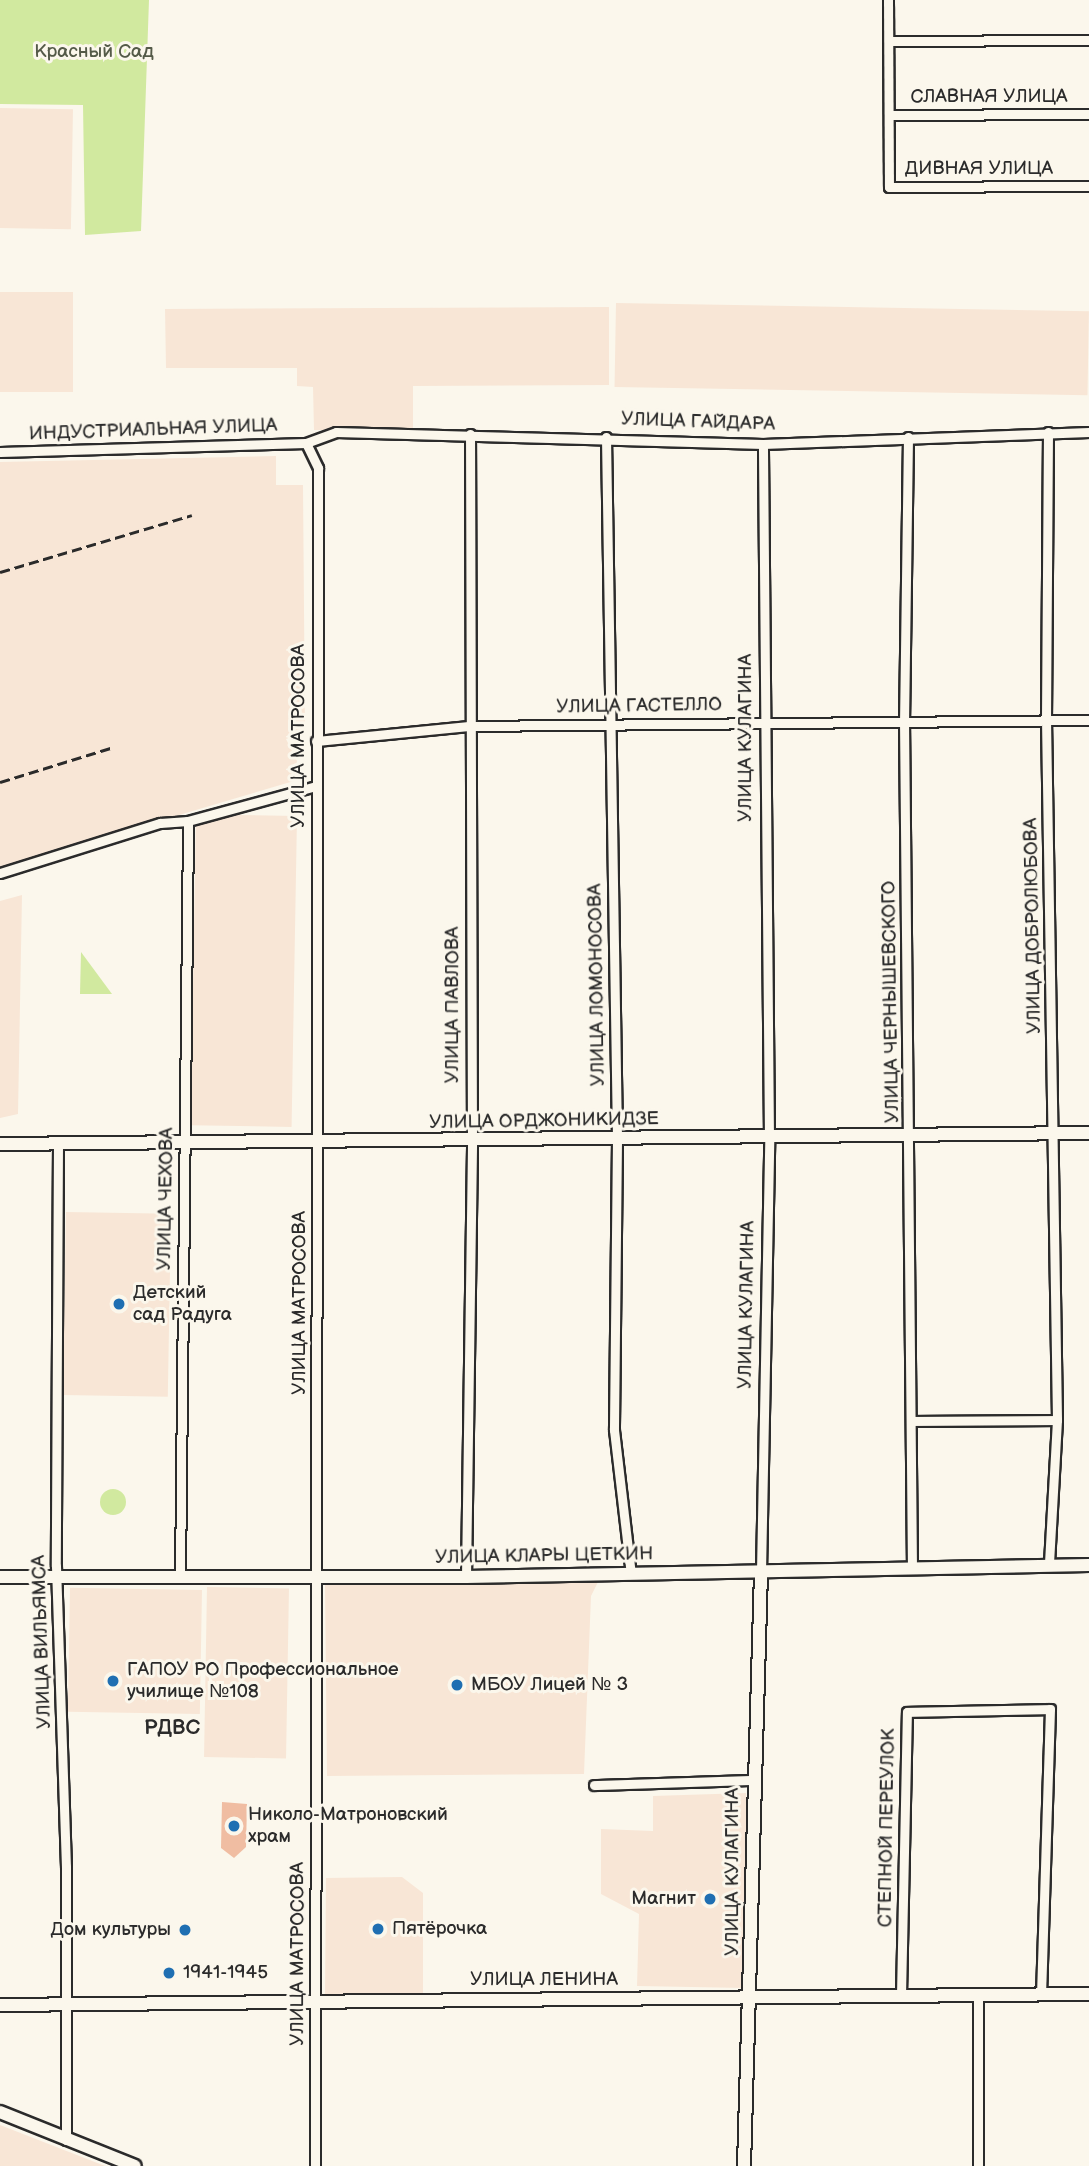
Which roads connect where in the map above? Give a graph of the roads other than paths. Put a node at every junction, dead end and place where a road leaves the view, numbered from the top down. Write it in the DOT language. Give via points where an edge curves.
graph roads {
  1 [pos="888,0"];
  2 [pos="1089,40"];
  3 [pos="889,41"];
  4 [pos="1089,114"];
  5 [pos="889,115"];
  6 [pos="1089,186"];
  7 [pos="1048,432"];
  8 [pos="1089,432"];
  9 [pos="470,434"];
  10 [pos="606,437"];
  11 [pos="908,437"];
  12 [pos="306,443"];
  13 [pos="763,444"];
  14 [pos="0,452"];
  15 [pos="1046,719"];
  16 [pos="904,720"];
  17 [pos="1089,720"];
  18 [pos="765,722"];
  19 [pos="611,724"];
  20 [pos="470,726"];
  21 [pos="316,741"];
  22 [pos="316,786"];
  23 [pos="188,821"];
  24 [pos="0,873"];
  25 [pos="1089,1133"];
  26 [pos="1055,1134"];
  27 [pos="911,1137"];
  28 [pos="769,1138"];
  29 [pos="617,1140"];
  30 [pos="318,1142"];
  31 [pos="472,1142"];
  32 [pos="0,1144"];
  33 [pos="58,1144"];
  34 [pos="184,1144"];
  35 [pos="1057,1420"];
  36 [pos="913,1421"];
  37 [pos="1049,1565"];
  38 [pos="1089,1565"];
  39 [pos="912,1567"];
  40 [pos="761,1573"];
  41 [pos="631,1574"];
  42 [pos="315,1576"];
  43 [pos="0,1577"];
  44 [pos="58,1577"];
  45 [pos="180,1577"];
  46 [pos="466,1577"];
  47 [pos="753,1780"];
  48 [pos="594,1785"];
  49 [pos="978,1994"];
  50 [pos="1041,1994"];
  51 [pos="1089,1994"];
  52 [pos="901,1995"];
  53 [pos="751,1996"];
  54 [pos="316,2000"];
  55 [pos="65,2002"];
  56 [pos="0,2005"];
  57 [pos="0,2112"];
  58 [pos="66,2140"];
  59 [pos="135,2166"];
  60 [pos="315,2166"];
  61 [pos="744,2166"];
  62 [pos="978,2166"];
  1 -- 3 [label="street, ДИВНАЯ УЛИЦА"];
  2 -- 3 [label="street"];
  3 -- 5 [label="street, ДИВНАЯ УЛИЦА"];
  4 -- 5 [label="street, СЛАВНАЯ УЛИЦА"];
  5 -- 6 [label="street, ДИВНАЯ УЛИЦА" via="889,187"];
  7 -- 8 [label="street, УЛИЦА ГАЙДАРА"];
  7 -- 11 [label="street, УЛИЦА ГАЙДАРА"];
  7 -- 15 [label="street, УЛИЦА ДОБРОЛЮБОВА"];
  9 -- 10 [label="street, УЛИЦА ГАЙДАРА"];
  9 -- 12 [label="street, УЛИЦА ГАЙДАРА" via="337,432"];
  9 -- 20 [label="street, УЛИЦА ПАВЛОВА"];
  10 -- 13 [label="street, УЛИЦА ГАЙДАРА"];
  10 -- 19 [label="street, УЛИЦА ЛОМОНОСОВА"];
  11 -- 13 [label="street, УЛИЦА ГАЙДАРА"];
  11 -- 16 [label="street, УЛИЦА ЧЕРНЫШЕВСКОГО"];
  12 -- 14 [label="street, ИНДУСТРИАЛЬНАЯ УЛИЦА"];
  12 -- 21 [label="street, УЛИЦА МАТРОСОВА" via="318,468"];
  13 -- 18 [label="street, УЛИЦА КУЛАГИНА"];
  15 -- 16 [label="street, УЛИЦА ГАСТЕЛЛО"];
  15 -- 17 [label="street, УЛИЦА ГАСТЕЛЛО"];
  15 -- 26 [label="street, УЛИЦА ДОБРОЛЮБОВА"];
  16 -- 18 [label="street, УЛИЦА ГАСТЕЛЛО"];
  16 -- 27 [label="street, УЛИЦА ЧЕРНЫШЕВСКОГО"];
  18 -- 19 [label="street, УЛИЦА ГАСТЕЛЛО"];
  18 -- 28 [label="street, УЛИЦА КУЛАГИНА"];
  19 -- 20 [label="street, УЛИЦА ГАСТЕЛЛО"];
  19 -- 29 [label="street, УЛИЦА ЛОМОНОСОВА"];
  20 -- 21 [label="street, УЛИЦА ГАСТЕЛЛО"];
  20 -- 31 [label="street, УЛИЦА ПАВЛОВА"];
  21 -- 22 [label="street, УЛИЦА МАТРОСОВА"];
  22 -- 23 [label="street"];
  22 -- 30 [label="street, УЛИЦА МАТРОСОВА"];
  23 -- 24 [label="street" via="160,823"];
  23 -- 34 [label="street, УЛИЦА ЧЕХОВА"];
  25 -- 26 [label="street, УЛИЦА ОРДЖОНИКИДЗЕ"];
  26 -- 27 [label="street, УЛИЦА ОРДЖОНИКИДЗЕ"];
  26 -- 35 [label="street, УЛИЦА ДОБРОЛЮБОВА"];
  27 -- 28 [label="street, УЛИЦА ОРДЖОНИКИДЗЕ"];
  27 -- 36 [label="street, УЛИЦА ЧЕРНЫШЕВСКОГО"];
  28 -- 29 [label="street, УЛИЦА ОРДЖОНИКИДЗЕ"];
  28 -- 40 [label="street, УЛИЦА КУЛАГИНА"];
  29 -- 31 [label="street, УЛИЦА ОРДЖОНИКИДЗЕ"];
  29 -- 41 [label="street, УЛИЦА ЛОМОНОСОВА" via="614,1430"];
  30 -- 31 [label="street, УЛИЦА ОРДЖОНИКИДЗЕ"];
  30 -- 34 [label="street, УЛИЦА ОРДЖОНИКИДЗЕ"];
  30 -- 42 [label="street, УЛИЦА МАТРОСОВА"];
  31 -- 46 [label="street, УЛИЦА ПАВЛОВА"];
  32 -- 33 [label="street, УЛИЦА ОРДЖОНИКИДЗЕ"];
  33 -- 34 [label="street, УЛИЦА ОРДЖОНИКИДЗЕ"];
  33 -- 44 [label="street, УЛИЦА ВИЛЬЯМСА"];
  34 -- 45 [label="street, УЛИЦА ЧЕХОВА"];
  35 -- 36 [label="street"];
  35 -- 37 [label="street, УЛИЦА ДОБРОЛЮБОВА"];
  36 -- 39 [label="street, УЛИЦА ЧЕРНЫШЕВСКОГО"];
  37 -- 38 [label="street, УЛИЦА КЛАРЫ ЦЕТКИН"];
  37 -- 39 [label="street, УЛИЦА КЛАРЫ ЦЕТКИН"];
  39 -- 40 [label="street, УЛИЦА КЛАРЫ ЦЕТКИН"];
  40 -- 41 [label="street, УЛИЦА КЛАРЫ ЦЕТКИН"];
  40 -- 47 [label="street, УЛИЦА КУЛАГИНА"];
  41 -- 46 [label="street, УЛИЦА КЛАРЫ ЦЕТКИН"];
  42 -- 45 [label="street, УЛИЦА КЛАРЫ ЦЕТКИН"];
  42 -- 46 [label="street, УЛИЦА КЛАРЫ ЦЕТКИН"];
  42 -- 54 [label="street, УЛИЦА МАТРОСОВА"];
  43 -- 44 [label="street, УЛИЦА КЛАРЫ ЦЕТКИН"];
  44 -- 45 [label="street, УЛИЦА КЛАРЫ ЦЕТКИН"];
  44 -- 55 [label="street, УЛИЦА ВИЛЬЯМСА"];
  47 -- 48 [label="street"];
  47 -- 53 [label="street, УЛИЦА КУЛАГИНА"];
  49 -- 50 [label="street, УЛИЦА ЛЕНИНА"];
  49 -- 52 [label="street, УЛИЦА ЛЕНИНА"];
  49 -- 62 [label="street"];
  50 -- 51 [label="street, УЛИЦА ЛЕНИНА"];
  50 -- 52 [label="street, СТЕПНОЙ ПЕРЕУЛОК" via="1050,1709 907,1712"];
  52 -- 53 [label="street, УЛИЦА ЛЕНИНА"];
  53 -- 54 [label="street, УЛИЦА ЛЕНИНА"];
  53 -- 61 [label="street, УЛИЦА КУЛАГИНА"];
  54 -- 55 [label="street, УЛИЦА ЛЕНИНА"];
  54 -- 60 [label="street, УЛИЦА МАТРОСОВА"];
  55 -- 56 [label="street, УЛИЦА ЛЕНИНА"];
  55 -- 58 [label="street, УЛИЦА ВИЛЬЯМСА"];
  57 -- 58 [label="street"];
  58 -- 59 [label="street"];
}
